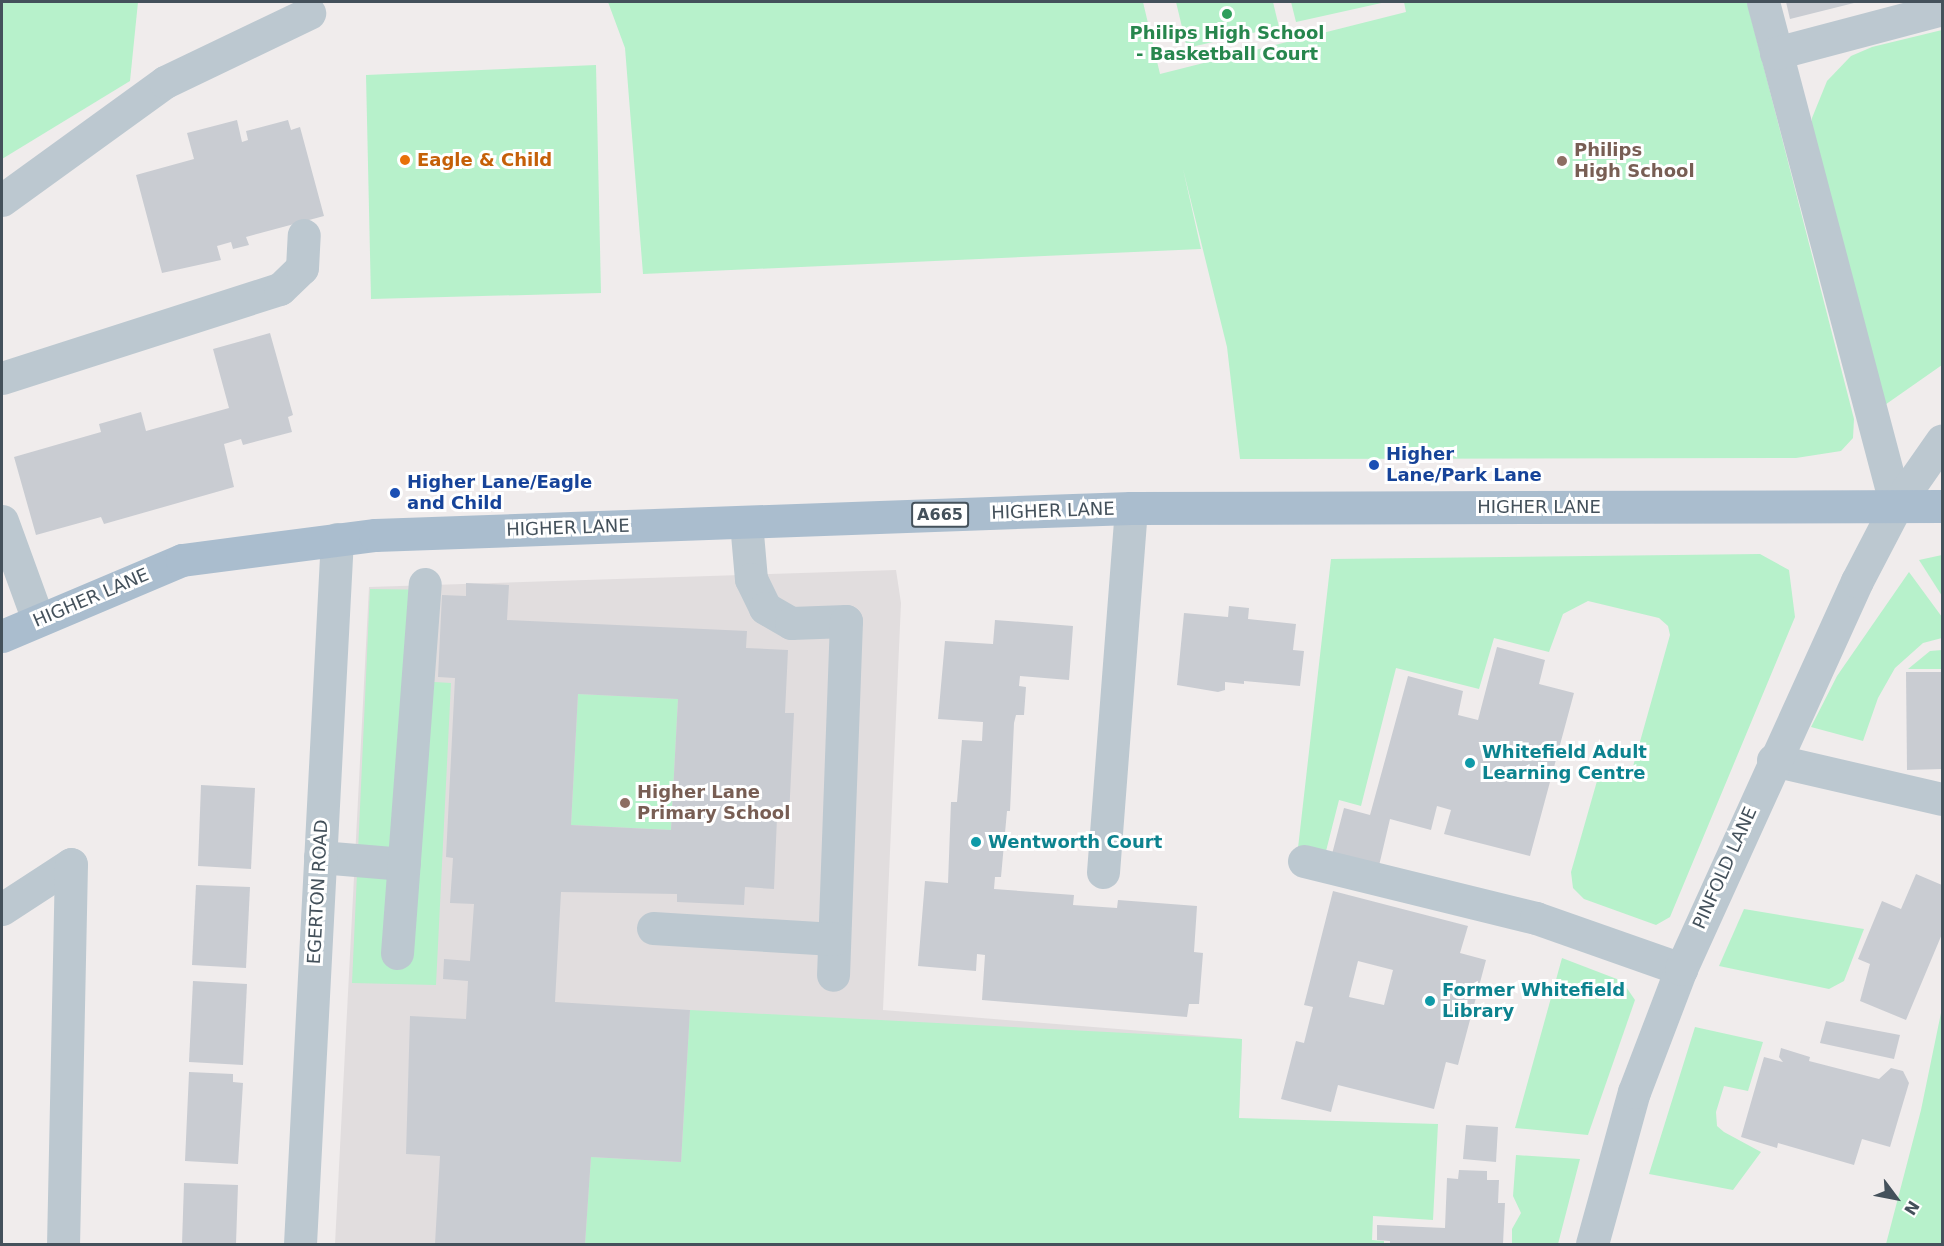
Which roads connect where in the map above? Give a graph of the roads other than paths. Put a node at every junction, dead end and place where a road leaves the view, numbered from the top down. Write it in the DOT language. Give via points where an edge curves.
graph roads {
  1 [pos="1763,2"];
  2 [pos="1942,9"];
  3 [pos="309,13"];
  4 [pos="1776,53"];
  5 [pos="2,200"];
  6 [pos="304,235"];
  7 [pos="2,378"];
  8 [pos="1942,440"];
  9 [pos="1896,506"];
  10 [pos="1942,506"];
  11 [pos="1131,508"];
  12 [pos="2,521"];
  13 [pos="746,522"];
  14 [pos="337,539"];
  15 [pos="425,584"];
  16 [pos="38,621"];
  17 [pos="2,636"];
  18 [pos="1773,760"];
  19 [pos="1942,799"];
  20 [pos="320,858"];
  21 [pos="1304,861"];
  22 [pos="404,864"];
  23 [pos="1103,872"];
  24 [pos="2,909"];
  25 [pos="653,928"];
  26 [pos="834,939"];
  27 [pos="397,953"];
  28 [pos="1681,969"];
  29 [pos="833,975"];
  30 [pos="63,1245"];
  31 [pos="300,1245"];
  32 [pos="1592,1245"];
  1 -- 4 [label="street"];
  2 -- 4 [label="street"];
  3 -- 5 [label="street" via="165,82"];
  4 -- 9 [label="street"];
  6 -- 7 [label="street" via="303,268 280,288"];
  8 -- 9 [label="street, PINFOLD LANE"];
  9 -- 10 [label="main road, HIGHER LANE / A665"];
  9 -- 11 [label="main road, HIGHER LANE / A665"];
  9 -- 18 [label="street, PINFOLD LANE"];
  11 -- 13 [label="main road, HIGHER LANE / A665"];
  11 -- 23 [label="street"];
  12 -- 16 [label="street"];
  13 -- 14 [label="main road, HIGHER LANE / A665"];
  13 -- 26 [label="street" via="751,579 765,609 791,623 846,621"];
  14 -- 16 [label="main road, HIGHER LANE / A665" via="182,560"];
  14 -- 20 [label="street, EGERTON ROAD"];
  15 -- 22 [label="street"];
  16 -- 17 [label="main road, HIGHER LANE / A665"];
  18 -- 19 [label="street"];
  18 -- 28 [label="street, PINFOLD LANE"];
  20 -- 22 [label="street"];
  20 -- 31 [label="street, EGERTON ROAD"];
  21 -- 28 [label="street" via="1536,918"];
  22 -- 27 [label="street"];
  24 -- 30 [label="street" via="71,864"];
  25 -- 26 [label="street"];
  26 -- 29 [label="street"];
  28 -- 32 [label="street, PINFOLD LANE" via="1634,1092"];
}
